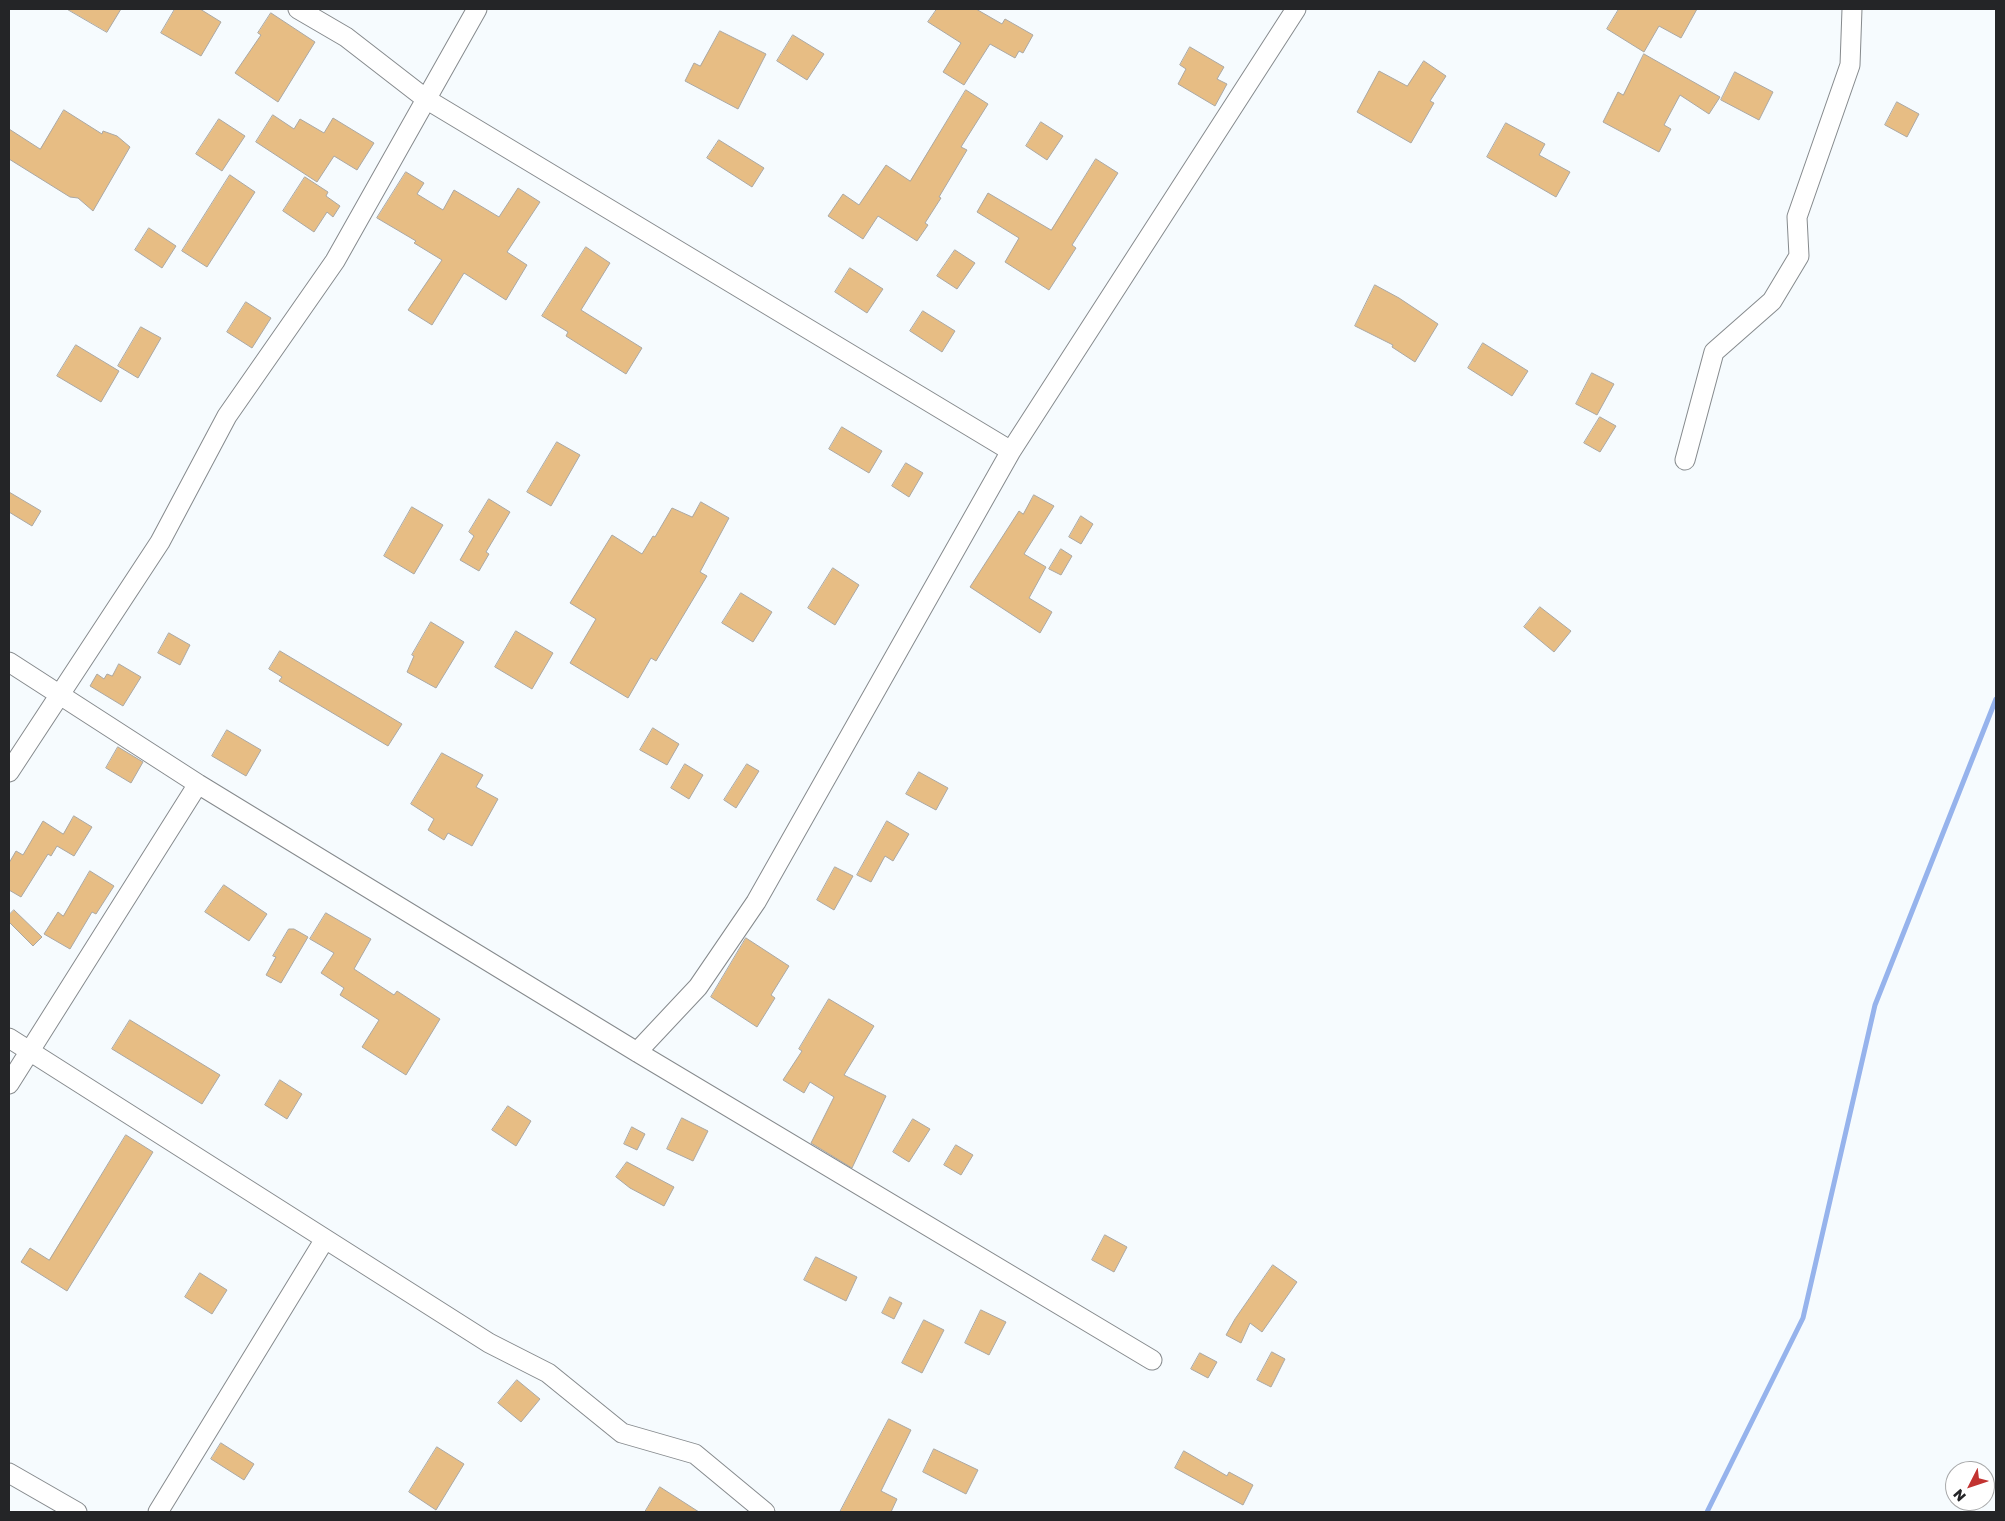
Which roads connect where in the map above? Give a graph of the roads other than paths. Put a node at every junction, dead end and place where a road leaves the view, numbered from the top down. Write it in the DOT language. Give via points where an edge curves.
graph roads {
  1 [pos="298,9"];
  2 [pos="477,9"];
  3 [pos="1296,9"];
  4 [pos="1852,9"];
  5 [pos="426,99"];
  6 [pos="1011,451"];
  7 [pos="1685,460"];
  8 [pos="9,662"];
  9 [pos="61,695"];
  10 [pos="9,772"];
  11 [pos="198,784"];
  12 [pos="9,1038"];
  13 [pos="30,1052"];
  14 [pos="637,1052"];
  15 [pos="9,1084"];
  16 [pos="325,1239"];
  17 [pos="1152,1360"];
  18 [pos="9,1473"];
  19 [pos="77,1512"];
  20 [pos="158,1512"];
  21 [pos="765,1512"];
  1 -- 5 [label="street" via="346,37"];
  2 -- 5 [label="street"];
  3 -- 6 [label="street"];
  4 -- 7 [label="street" via="1850,65 1797,217 1798,256 1772,301 1714,352"];
  5 -- 6 [label="street"];
  5 -- 9 [label="street" via="335,261 227,416 160,542"];
  6 -- 14 [label="street" via="756,902 698,987"];
  8 -- 9 [label="street"];
  9 -- 10 [label="street"];
  9 -- 11 [label="street"];
  11 -- 13 [label="street"];
  11 -- 14 [label="street"];
  12 -- 13 [label="street"];
  13 -- 15 [label="street"];
  13 -- 16 [label="street"];
  14 -- 17 [label="street"];
  16 -- 20 [label="street"];
  16 -- 21 [label="street" via="489,1343 548,1373 622,1433 695,1454"];
  18 -- 19 [label="street"];
}
